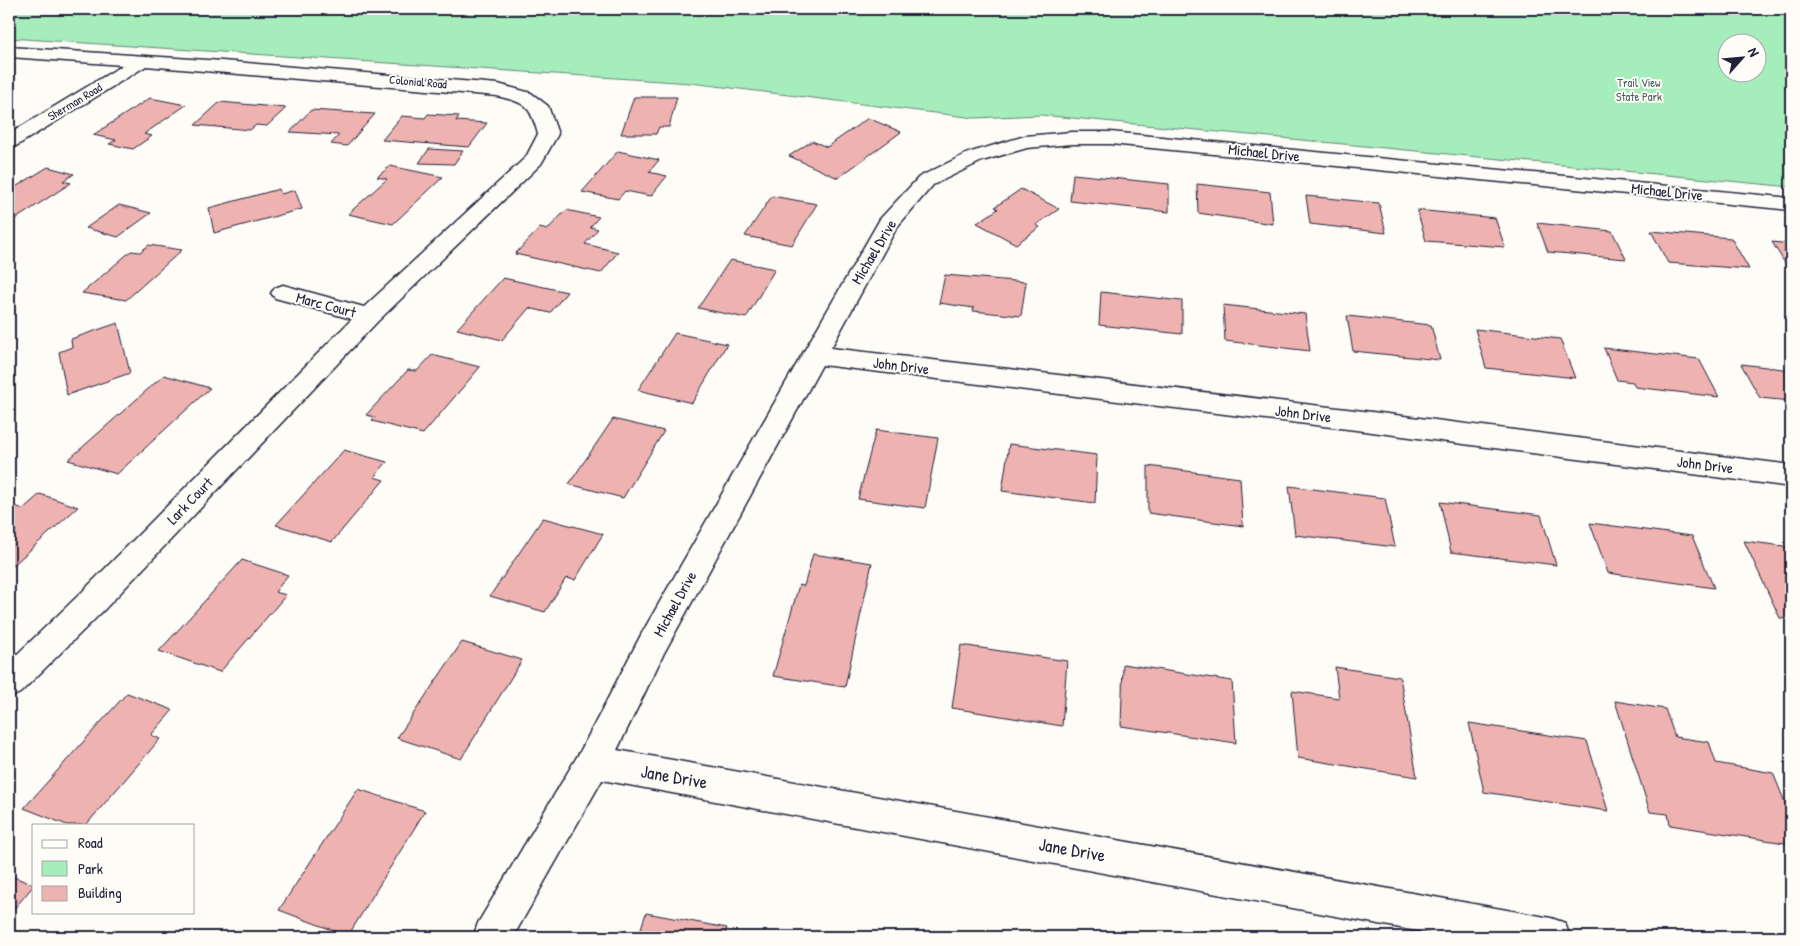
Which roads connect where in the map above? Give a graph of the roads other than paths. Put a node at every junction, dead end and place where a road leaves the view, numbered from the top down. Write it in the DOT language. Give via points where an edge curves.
graph roads {
  1 [pos="9,52"];
  2 [pos="141,62"];
  3 [pos="9,142"];
  4 [pos="1791,204"];
  5 [pos="283,293"];
  6 [pos="369,316"];
  7 [pos="814,355"];
  8 [pos="1791,476"];
  9 [pos="9,683"];
  10 [pos="593,762"];
  11 [pos="492,937"];
  12 [pos="1551,937"];
  1 -- 2 [label="street, Colonial Road"];
  2 -- 3 [label="street, Sherman Road"];
  2 -- 6 [label="street, Colonial Road" via="498,90 524,97 541,110 548,134 534,160"];
  4 -- 7 [label="street, Michael Drive" via="1110,138 1024,142 974,157 926,182 888,224"];
  5 -- 6 [label="street, Marc Court"];
  6 -- 9 [label="street, Lark Court" via="93,601"];
  7 -- 8 [label="street, John Drive"];
  7 -- 10 [label="street, Michael Drive" via="653,643"];
  10 -- 11 [label="street, Michael Drive"];
  10 -- 12 [label="street, Jane Drive"];
}
